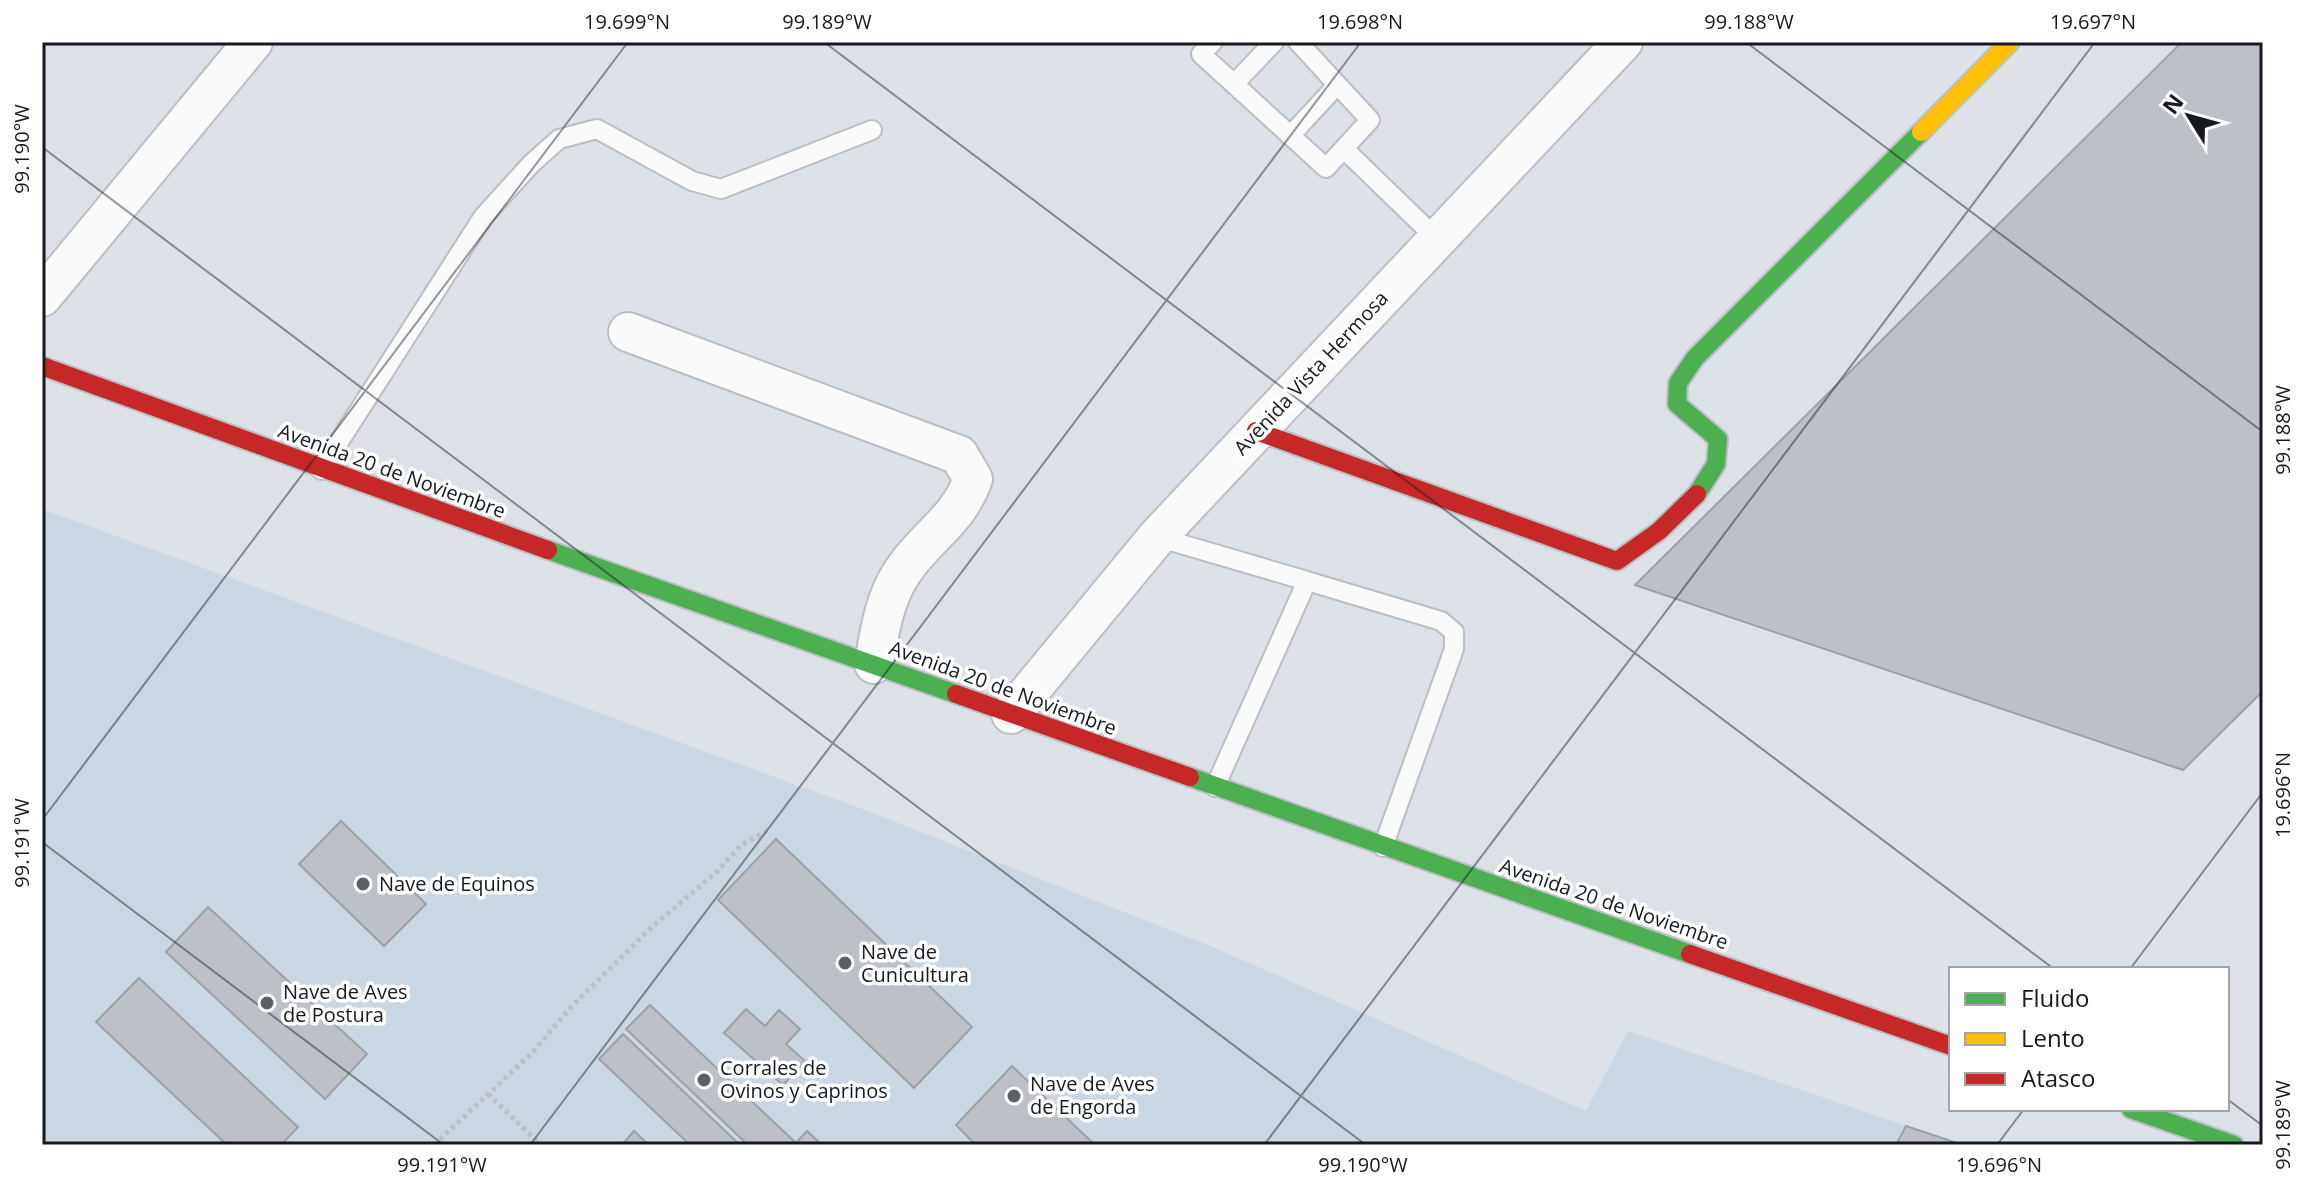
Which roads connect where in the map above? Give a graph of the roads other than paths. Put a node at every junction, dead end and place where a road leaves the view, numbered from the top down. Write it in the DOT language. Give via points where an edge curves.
graph roads {
  1 [pos="253,42"];
  2 [pos="1213,42"];
  3 [pos="1274,42"];
  4 [pos="1298,42"];
  5 [pos="1623,42"];
  6 [pos="2010,42"];
  7 [pos="1234,84"];
  8 [pos="1337,85"];
  9 [pos="872,130"];
  10 [pos="1290,136"];
  11 [pos="1344,149"];
  12 [pos="1437,239"];
  13 [pos="42,297"];
  14 [pos="628,332"];
  15 [pos="42,366"];
  16 [pos="1256,431"];
  17 [pos="321,470"];
  18 [pos="1157,537"];
  19 [pos="1307,581"];
  20 [pos="874,664"];
  21 [pos="1011,714"];
  22 [pos="1215,788"];
  23 [pos="1383,847"];
  24 [pos="1949,1045"];
  25 [pos="2137,1111"];
  26 [pos="2234,1145"];
  1 -- 13 [label="street"];
  2 -- 7 [label="lane" via="1201,54"];
  3 -- 7 [label="lane"];
  4 -- 8 [label="lane"];
  5 -- 12 [label="street, Avenida Vista Hermosa"];
  6 -- 16 [label="main road" via="1695,358 1678,383 1677,404 1718,439 1717,461 1702,488 1617,561"];
  7 -- 10 [label="lane"];
  8 -- 10 [label="lane"];
  8 -- 11 [label="lane" via="1370,120"];
  9 -- 17 [label="lane" via="721,189 692,181 597,129 559,139 483,217"];
  10 -- 11 [label="lane" via="1326,168"];
  11 -- 12 [label="lane"];
  12 -- 16 [label="street, Avenida Vista Hermosa"];
  14 -- 20 [label="street" via="959,455 973,479 963,506 899,575 881,622"];
  15 -- 17 [label="main road, Avenida 20 de Noviembre"];
  16 -- 18 [label="street, Avenida Vista Hermosa"];
  17 -- 20 [label="main road, Avenida 20 de Noviembre"];
  18 -- 19 [label="lane"];
  18 -- 21 [label="street, Avenida Vista Hermosa"];
  19 -- 22 [label="lane"];
  19 -- 23 [label="lane" via="1441,621 1454,632 1454,649"];
  20 -- 21 [label="main road, Avenida 20 de Noviembre"];
  21 -- 22 [label="main road, Avenida 20 de Noviembre"];
  22 -- 23 [label="main road, Avenida 20 de Noviembre"];
  23 -- 24 [label="main road, Avenida 20 de Noviembre"];
  25 -- 26 [label="main road"];
}
